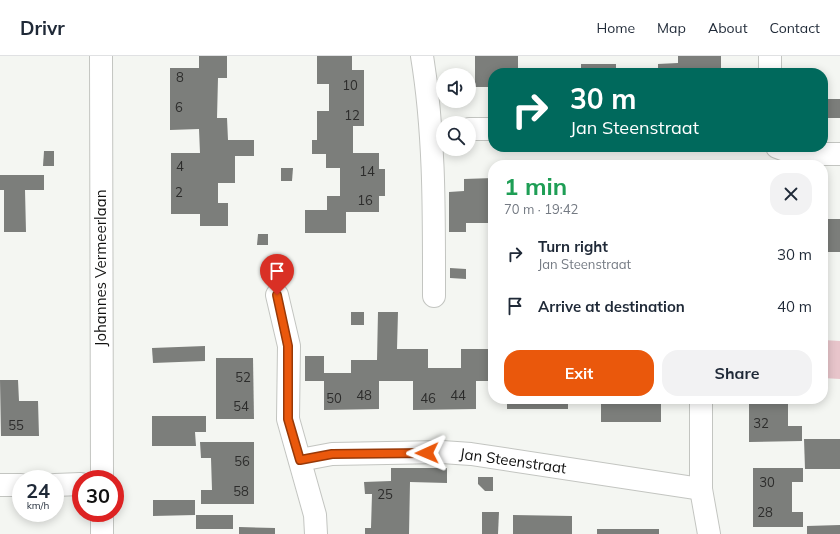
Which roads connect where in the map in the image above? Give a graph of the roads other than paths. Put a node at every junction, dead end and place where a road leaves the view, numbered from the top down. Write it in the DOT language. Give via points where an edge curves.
graph roads {
  1 [pos="100,56"];
  2 [pos="422,56"];
  3 [pos="770,56"];
  4 [pos="770,68"];
  5 [pos="436,124"];
  6 [pos="476,129"];
  7 [pos="488,130"];
  8 [pos="436,133"];
  9 [pos="791,152"];
  10 [pos="840,154"];
  11 [pos="277,295"];
  12 [pos="434,296"];
  13 [pos="701,404"];
  14 [pos="300,460"];
  15 [pos="102,470"];
  16 [pos="0,485"];
  17 [pos="12,485"];
  18 [pos="701,489"];
  19 [pos="102,522"];
  20 [pos="102,534"];
  21 [pos="316,534"];
  22 [pos="709,534"];
  1 -- 15 [label="street, Johannes Vermeerlaan"];
  2 -- 5 [label="street"];
  3 -- 4 [label="street"];
  6 -- 7 [label="street"];
  8 -- 12 [label="street" via="432,147"];
  9 -- 10 [label="street"];
  11 -- 14 [label="street" via="288,346 288,419"];
  13 -- 18 [label="street"];
  14 -- 18 [label="street, Jan Steenstraat" via="332,454 470,454"];
  14 -- 21 [label="street" via="316,515"];
  16 -- 17 [label="street"];
  18 -- 22 [label="street"];
  19 -- 20 [label="street"];
}
